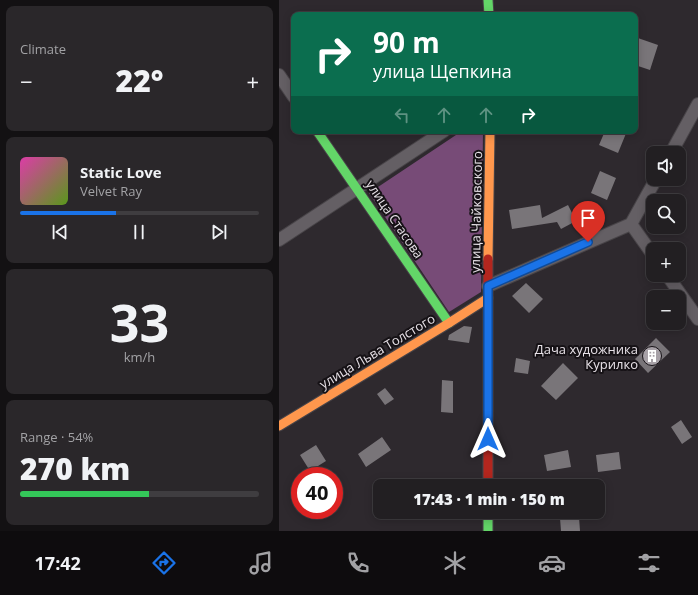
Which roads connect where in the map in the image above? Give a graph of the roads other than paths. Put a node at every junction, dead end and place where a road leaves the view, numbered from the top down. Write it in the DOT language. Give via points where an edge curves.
graph roads {
  1 [pos="488,0"];
  2 [pos="489,12"];
  3 [pos="279,75"];
  4 [pos="291,93"];
  5 [pos="698,104"];
  6 [pos="319,134"];
  7 [pos="440,134"];
  8 [pos="490,134"];
  9 [pos="675,146"];
  10 [pos="652,186"];
  11 [pos="357,189"];
  12 [pos="631,224"];
  13 [pos="279,240"];
  14 [pos="646,245"];
  15 [pos="672,282"];
  16 [pos="488,292"];
  17 [pos="698,320"];
  18 [pos="449,323"];
  19 [pos="279,426"];
  20 [pos="488,479"];
  21 [pos="488,519"];
  22 [pos="488,531"];
  1 -- 2 [label="street"];
  3 -- 4 [label="street"];
  5 -- 9 [label="street"];
  6 -- 11 [label="street, улица Стасова"];
  7 -- 11 [label="street"];
  8 -- 16 [label="street, улица Чайковского"];
  10 -- 12 [label="street"];
  11 -- 13 [label="street"];
  11 -- 18 [label="street, улица Стасова"];
  12 -- 14 [label="street"];
  12 -- 16 [label="street"];
  15 -- 17 [label="street"];
  16 -- 18 [label="street, улица Льва Толстого"];
  16 -- 20 [label="street, улица Чайковского"];
  18 -- 19 [label="street, улица Льва Толстого"];
  21 -- 22 [label="street"];
}
